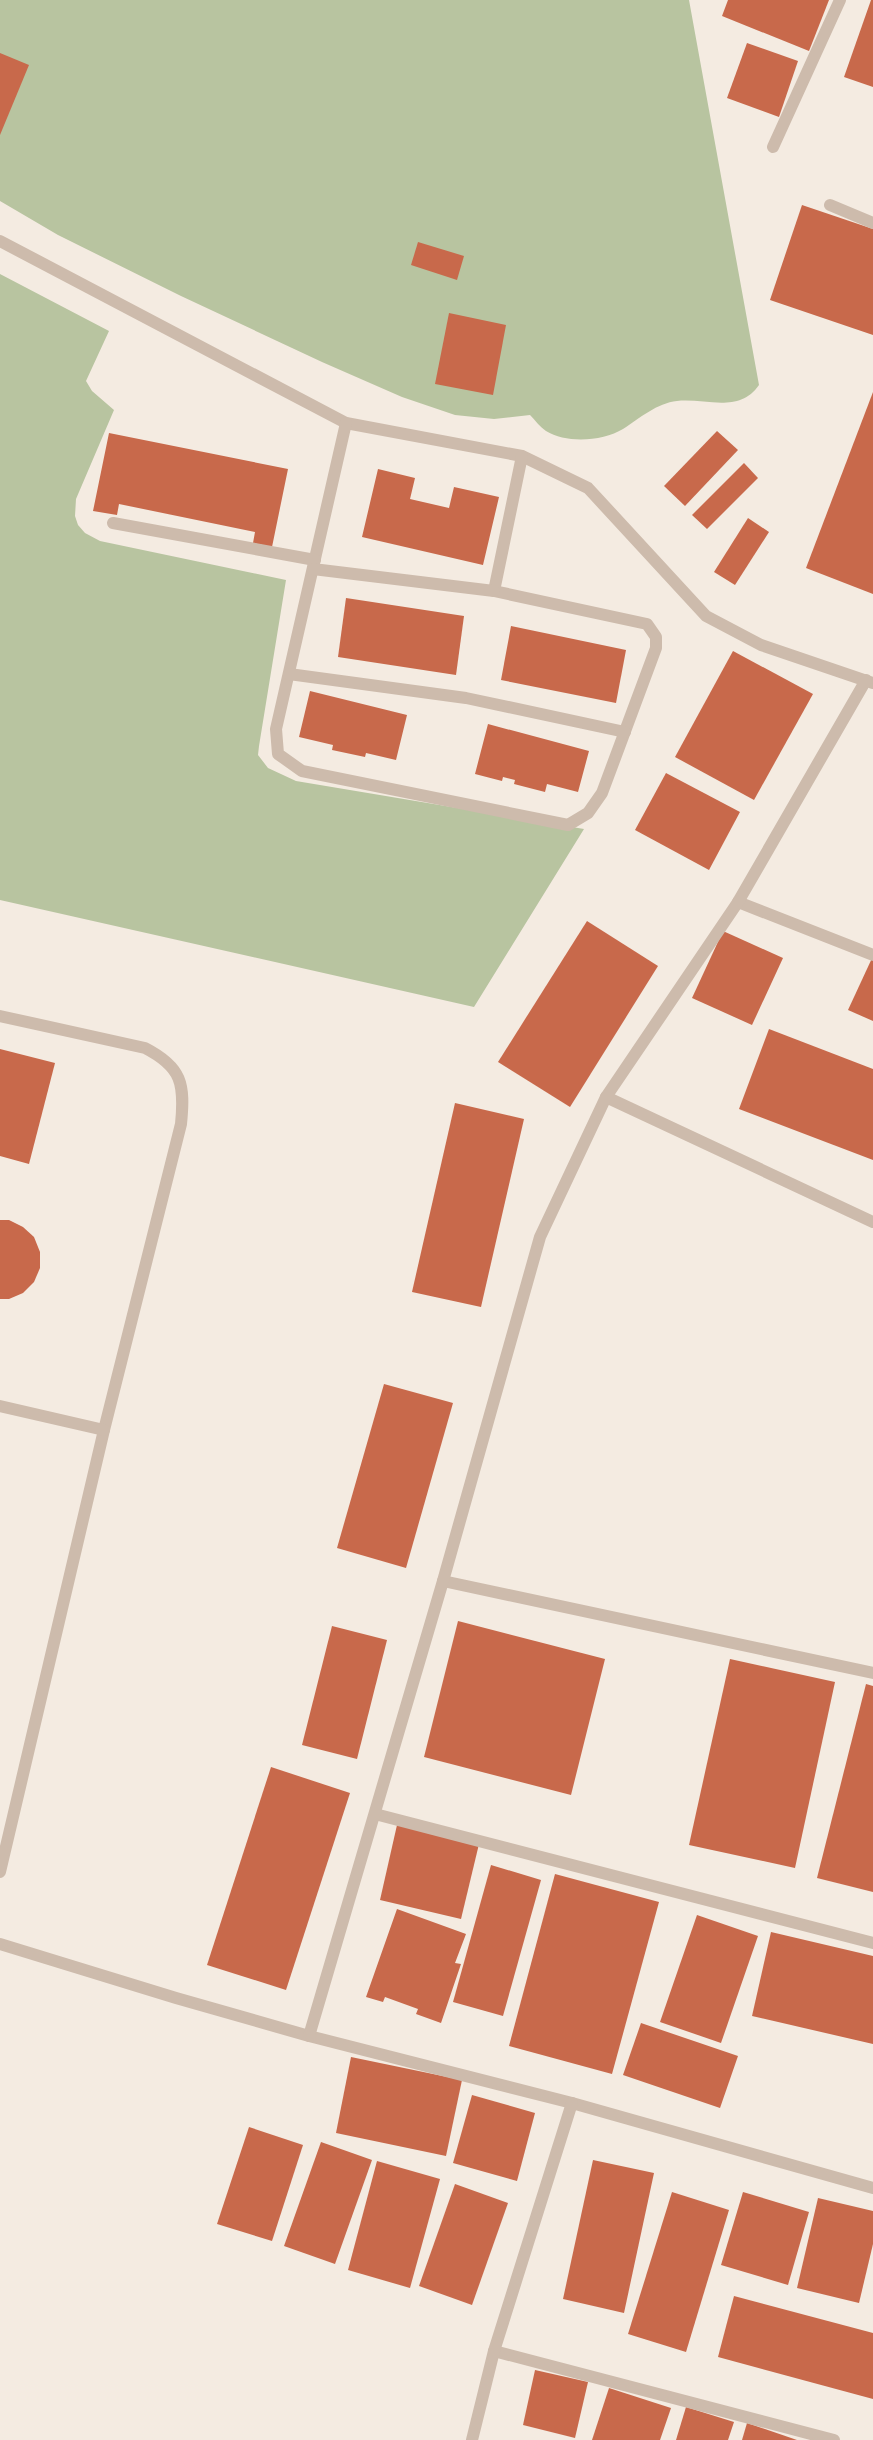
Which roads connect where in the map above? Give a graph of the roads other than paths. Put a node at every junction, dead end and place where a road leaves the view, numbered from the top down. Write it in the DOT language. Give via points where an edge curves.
graph roads {
  1 [pos="840,0"];
  2 [pos="773,147"];
  3 [pos="830,205"];
  4 [pos="873,223"];
  5 [pos="0,241"];
  6 [pos="346,423"];
  7 [pos="522,456"];
  8 [pos="113,523"];
  9 [pos="314,564"];
  10 [pos="494,591"];
  11 [pos="288,674"];
  12 [pos="869,682"];
  13 [pos="625,732"];
  14 [pos="738,902"];
  15 [pos="873,955"];
  16 [pos="0,1016"];
  17 [pos="606,1097"];
  18 [pos="873,1222"];
  19 [pos="0,1406"];
  20 [pos="104,1430"];
  21 [pos="443,1581"];
  22 [pos="873,1673"];
  23 [pos="374,1814"];
  24 [pos="0,1872"];
  25 [pos="873,1943"];
  26 [pos="0,1944"];
  27 [pos="309,2036"];
  28 [pos="572,2103"];
  29 [pos="873,2188"];
  30 [pos="494,2351"];
  31 [pos="472,2440"];
  32 [pos="834,2440"];
  1 -- 2 [label="street"];
  3 -- 4 [label="street"];
  5 -- 6 [label="street"];
  6 -- 7 [label="street"];
  6 -- 9 [label="street"];
  7 -- 10 [label="street"];
  7 -- 12 [label="street" via="588,488 706,616 761,645"];
  8 -- 9 [label="street"];
  9 -- 10 [label="street"];
  9 -- 11 [label="street"];
  10 -- 13 [label="street" via="647,624 656,637 656,648"];
  11 -- 13 [label="street" via="466,698"];
  11 -- 13 [label="street" via="276,728 278,754 302,771 568,825 588,813 602,793"];
  12 -- 14 [label="street"];
  14 -- 15 [label="street"];
  14 -- 17 [label="street"];
  16 -- 20 [label="street" via="145,1048 164,1058 180,1078 184,1098 181,1124"];
  17 -- 18 [label="street"];
  17 -- 21 [label="street" via="540,1237"];
  19 -- 20 [label="street"];
  20 -- 24 [label="street"];
  21 -- 22 [label="street"];
  21 -- 23 [label="street"];
  23 -- 25 [label="street"];
  23 -- 27 [label="street"];
  26 -- 27 [label="street"];
  27 -- 28 [label="street"];
  28 -- 29 [label="street"];
  28 -- 30 [label="street"];
  30 -- 31 [label="street"];
  30 -- 32 [label="street"];
}
